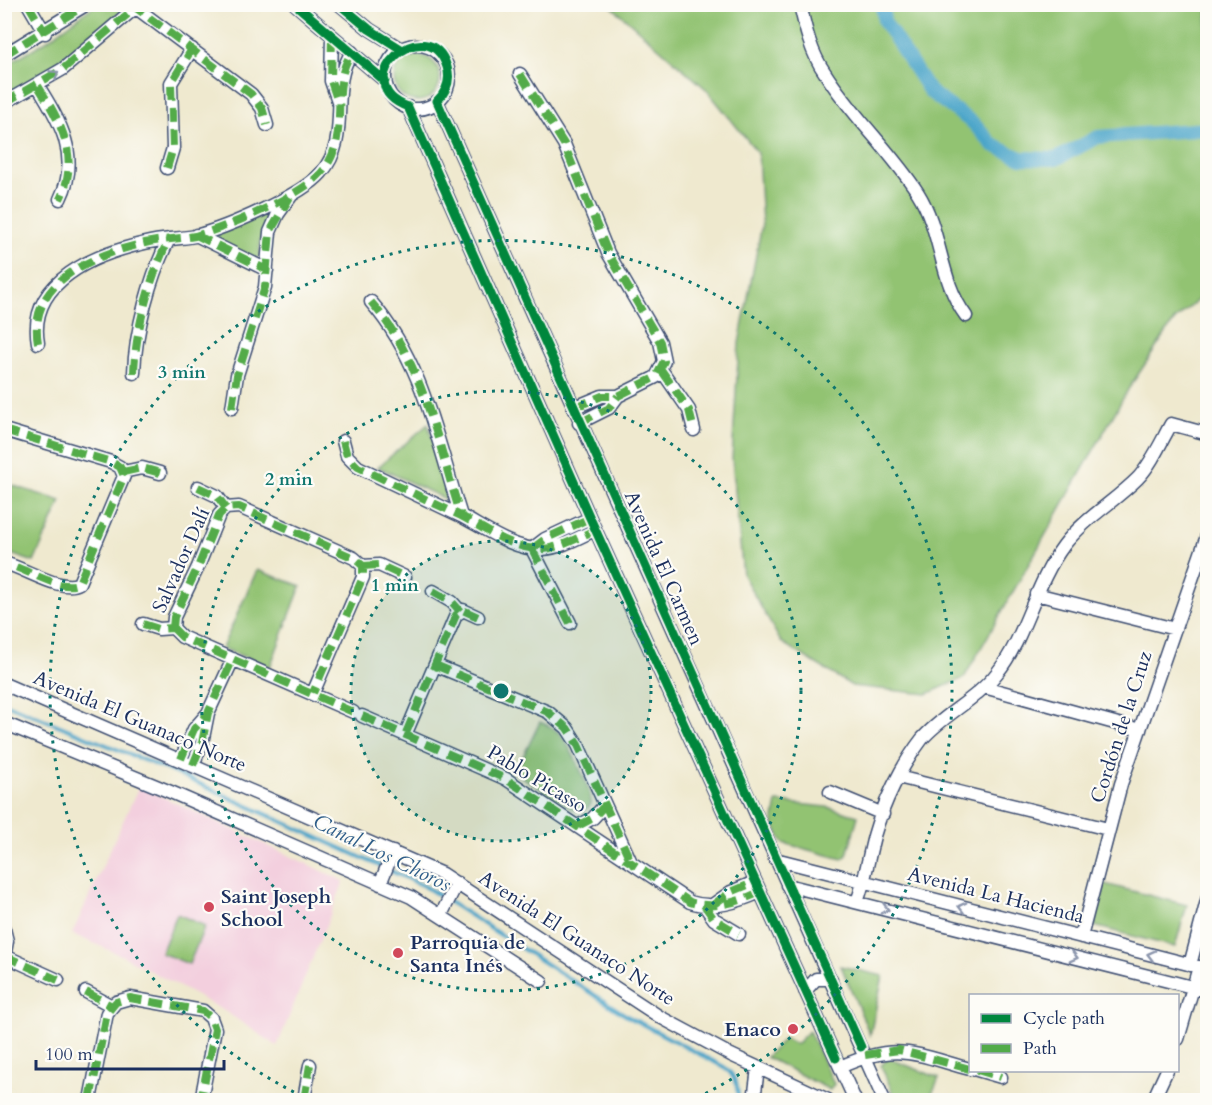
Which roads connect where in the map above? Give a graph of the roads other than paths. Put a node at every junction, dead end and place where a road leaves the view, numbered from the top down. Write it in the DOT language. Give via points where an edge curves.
graph roads {
  1 [pos="28,4"];
  2 [pos="87,4"];
  3 [pos="295,4"];
  4 [pos="339,4"];
  5 [pos="800,4"];
  6 [pos="133,6"];
  7 [pos="45,33"];
  8 [pos="332,36"];
  9 [pos="192,49"];
  10 [pos="401,49"];
  11 [pos="352,52"];
  12 [pos="4,55"];
  13 [pos="520,75"];
  14 [pos="385,81"];
  15 [pos="38,86"];
  16 [pos="437,101"];
  17 [pos="4,103"];
  18 [pos="340,105"];
  19 [pos="408,107"];
  20 [pos="267,125"];
  21 [pos="167,168"];
  22 [pos="292,195"];
  23 [pos="60,199"];
  24 [pos="196,236"];
  25 [pos="169,239"];
  26 [pos="267,270"];
  27 [pos="371,302"];
  28 [pos="966,316"];
  29 [pos="38,344"];
  30 [pos="662,371"];
  31 [pos="134,373"];
  32 [pos="618,396"];
  33 [pos="232,408"];
  34 [pos="573,408"];
  35 [pos="579,423"];
  36 [pos="4,430"];
  37 [pos="694,430"];
  38 [pos="1208,434"];
  39 [pos="343,441"];
  40 [pos="123,472"];
  41 [pos="160,473"];
  42 [pos="198,487"];
  43 [pos="226,508"];
  44 [pos="461,516"];
  45 [pos="590,518"];
  46 [pos="596,530"];
  47 [pos="1208,533"];
  48 [pos="532,549"];
  49 [pos="4,563"];
  50 [pos="363,566"];
  51 [pos="405,577"];
  52 [pos="433,591"];
  53 [pos="1036,594"];
  54 [pos="460,611"];
  55 [pos="478,617"];
  56 [pos="570,623"];
  57 [pos="143,624"];
  58 [pos="173,628"];
  59 [pos="1174,629"];
  60 [pos="232,659"];
  61 [pos="435,665"];
  62 [pos="4,684"];
  63 [pos="984,687"];
  64 [pos="313,693"];
  65 [pos="208,713"];
  66 [pos="4,723"];
  67 [pos="1140,729"];
  68 [pos="406,734"];
  69 [pos="181,759"];
  70 [pos="193,765"];
  71 [pos="898,777"];
  72 [pos="830,792"];
  73 [pos="605,805"];
  74 [pos="883,814"];
  75 [pos="578,826"];
  76 [pos="1108,829"];
  77 [pos="392,856"];
  78 [pos="776,859"];
  79 [pos="631,861"];
  80 [pos="382,880"];
  81 [pos="864,882"];
  82 [pos="787,885"];
  83 [pos="455,887"];
  84 [pos="757,887"];
  85 [pos="1208,897"];
  86 [pos="857,902"];
  87 [pos="709,905"];
  88 [pos="443,911"];
  89 [pos="4,929"];
  90 [pos="740,934"];
  91 [pos="1081,937"];
  92 [pos="5,957"];
  93 [pos="1199,967"];
  94 [pos="831,979"];
  95 [pos="58,980"];
  96 [pos="541,981"];
  97 [pos="1193,987"];
  98 [pos="805,991"];
  99 [pos="1208,991"];
  100 [pos="86,993"];
  101 [pos="112,1006"];
  102 [pos="1179,1036"];
  103 [pos="865,1055"];
  104 [pos="310,1065"];
  105 [pos="840,1067"];
  106 [pos="758,1068"];
  107 [pos="969,1069"];
  108 [pos="981,1072"];
  109 [pos="1167,1072"];
  110 [pos="1001,1077"];
  111 [pos="756,1100"];
  112 [pos="90,1101"];
  113 [pos="201,1101"];
  114 [pos="304,1101"];
  115 [pos="828,1101"];
  116 [pos="855,1101"];
  117 [pos="884,1101"];
  118 [pos="1153,1101"];
  1 -- 7 [label="street"];
  2 -- 7 [label="street"];
  3 -- 8 [label="street"];
  4 -- 10 [label="street"];
  5 -- 28 [label="street" via="824,73 918,194 936,232 956,303"];
  6 -- 9 [label="street"];
  15 -- 6 [label="street, one-way" via="87,51"];
  7 -- 12 [label="street"];
  8 -- 11 [label="street"];
  8 -- 18 [label="street" via="331,81"];
  9 -- 20 [label="street" via="251,94 262,108"];
  9 -- 21 [label="street" via="171,83 173,148"];
  10 -- 14 [label="street" via="389,60"];
  10 -- 16 [label="street" via="424,46 443,59 448,81"];
  11 -- 14 [label="street"];
  11 -- 18 [label="street" via="344,68"];
  13 -- 30 [label="street" via="564,144 608,253 660,342 664,356"];
  14 -- 19 [label="street" via="395,100"];
  15 -- 17 [label="street"];
  15 -- 23 [label="street" via="68,146 68,175"];
  16 -- 19 [label="street" via="423,108"];
  16 -- 34 [label="street, Avenida El Carmen"];
  18 -- 22 [label="street" via="339,134 332,157 315,179"];
  19 -- 45 [label="street"];
  22 -- 24 [label="street"];
  22 -- 26 [label="street" via="270,232"];
  24 -- 25 [label="street"];
  24 -- 26 [label="street"];
  25 -- 29 [label="street" via="120,249 68,273 52,289 39,311"];
  25 -- 31 [label="street" via="138,332"];
  26 -- 33 [label="street" via="237,375"];
  27 -- 44 [label="street" via="394,334 430,408"];
  30 -- 32 [label="street"];
  30 -- 37 [label="street" via="689,410"];
  32 -- 34 [label="street" via="602,396"];
  32 -- 35 [label="street" via="609,408"];
  34 -- 35 [label="street, Avenida El Carmen"];
  35 -- 78 [label="street, Avenida El Carmen"];
  36 -- 40 [label="street" via="111,462"];
  38 -- 53 [label="street" via="1171,424 1147,468 1128,488 1090,516 1066,543"];
  39 -- 44 [label="street" via="347,456 358,467"];
  40 -- 41 [label="street" via="142,468"];
  40 -- 49 [label="street" via="122,485 79,583 60,586"];
  42 -- 43 [label="street, Salvador Dalí" via="217,496"];
  43 -- 50 [label="street, Salvador Dalí" via="239,507 354,558"];
  43 -- 58 [label="street, Salvador Dalí" via="219,515"];
  44 -- 48 [label="street"];
  45 -- 46 [label="street"];
  45 -- 48 [label="street" via="549,536"];
  46 -- 48 [label="street" via="550,548"];
  46 -- 84 [label="street"];
  47 -- 59 [label="street, Cordón de la Cruz"];
  48 -- 56 [label="street"];
  50 -- 51 [label="street, Salvador Dalí" via="379,565"];
  50 -- 64 [label="street" via="363,577"];
  52 -- 54 [label="street"];
  53 -- 59 [label="street"];
  53 -- 63 [label="street" via="1016,641 998,673"];
  54 -- 55 [label="street"];
  54 -- 61 [label="street"];
  57 -- 58 [label="street, Pablo Picasso"];
  58 -- 60 [label="street, Pablo Picasso" via="182,637"];
  59 -- 67 [label="street, Cordón de la Cruz"];
  60 -- 64 [label="street, Pablo Picasso"];
  60 -- 65 [label="street"];
  61 -- 68 [label="street"];
  61 -- 73 [label="street, Pablo Picasso" via="561,721 573,736"];
  62 -- 69 [label="street, Avenida El Guanaco Norte"];
  63 -- 67 [label="street"];
  63 -- 71 [label="street" via="931,730"];
  64 -- 68 [label="street, Pablo Picasso"];
  65 -- 69 [label="street" via="194,729"];
  65 -- 70 [label="street"];
  66 -- 80 [label="street"];
  67 -- 76 [label="street, Cordón de la Cruz"];
  68 -- 75 [label="street, Pablo Picasso" via="506,779"];
  69 -- 70 [label="street, Avenida El Guanaco Norte"];
  70 -- 77 [label="street, Avenida El Guanaco Norte"];
  71 -- 74 [label="street"];
  71 -- 76 [label="street"];
  72 -- 74 [label="street"];
  73 -- 75 [label="street"];
  73 -- 79 [label="street, Pablo Picasso"];
  74 -- 81 [label="street" via="874,835"];
  75 -- 79 [label="street, Pablo Picasso"];
  76 -- 91 [label="street, Cordón de la Cruz"];
  77 -- 80 [label="street"];
  77 -- 83 [label="street, Avenida El Guanaco Norte"];
  78 -- 81 [label="street, Avenida La Hacienda"];
  78 -- 82 [label="street, Avenida El Carmen"];
  79 -- 87 [label="street" via="682,898"];
  80 -- 88 [label="street"];
  81 -- 86 [label="street"];
  91 -- 81 [label="street, Avenida La Hacienda, one-way"];
  82 -- 86 [label="street, Avenida La Hacienda"];
  82 -- 94 [label="street, Avenida El Carmen"];
  83 -- 88 [label="street"];
  83 -- 106 [label="street, Avenida El Guanaco Norte" via="633,1000"];
  84 -- 87 [label="street" via="731,892"];
  84 -- 98 [label="street"];
  85 -- 93 [label="street"];
  86 -- 97 [label="street, Avenida La Hacienda, one-way"];
  87 -- 90 [label="street" via="714,919"];
  88 -- 96 [label="street"];
  89 -- 92 [label="street"];
  93 -- 91 [label="street, Avenida La Hacienda, one-way"];
  92 -- 95 [label="street"];
  93 -- 97 [label="street"];
  94 -- 98 [label="street" via="816,979"];
  94 -- 103 [label="street, Avenida El Carmen"];
  97 -- 99 [label="street, Avenida La Hacienda"];
  97 -- 102 [label="street"];
  98 -- 105 [label="street"];
  100 -- 101 [label="street"];
  101 -- 112 [label="street" via="106,1018"];
  101 -- 113 [label="street" via="120,999 130,998 208,1014 215,1029"];
  103 -- 105 [label="street"];
  103 -- 107 [label="street" via="899,1050"];
  103 -- 117 [label="street, Avenida El Carmen"];
  104 -- 114 [label="street"];
  105 -- 116 [label="street"];
  106 -- 111 [label="street"];
  106 -- 115 [label="street, Avenida El Guanaco Norte"];
  108 -- 110 [label="street"];
  109 -- 118 [label="street"];
}
